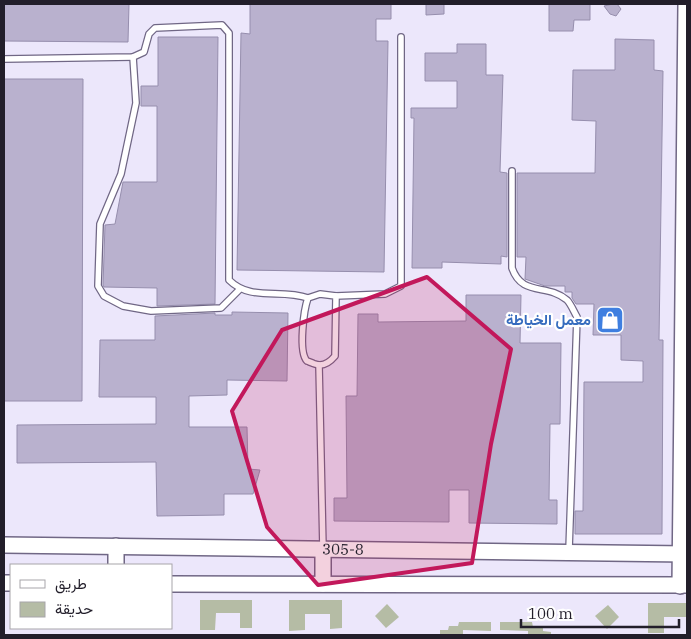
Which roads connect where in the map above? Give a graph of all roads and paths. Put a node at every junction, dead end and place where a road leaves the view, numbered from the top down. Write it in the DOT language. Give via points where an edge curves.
graph roads {
  1 [pos="686,4"];
  2 [pos="401,37"];
  3 [pos="133,58"];
  4 [pos="4,60"];
  5 [pos="686,67"];
  6 [pos="512,171"];
  7 [pos="685,276"];
  8 [pos="239,290"];
  9 [pos="336,296"];
  10 [pos="308,298"];
  11 [pos="319,366"];
  12 [pos="685,403"];
  13 [pos="4,545"];
  14 [pos="116,546"];
  15 [pos="323,549"];
  16 [pos="569,552"];
  17 [pos="684,554"];
  18 [pos="116,564"];
  19 [pos="172,584"];
  20 [pos="323,584"];
  21 [pos="683,585"];
  1 -- 5 [label="street"];
  2 -- 9 [label="lane" via="401,286 385,294"];
  3 -- 4 [label="lane"];
  3 -- 8 [label="lane" via="144,52 149,34 155,28 222,25 229,32 229,280"];
  3 -- 8 [label="lane" via="136,103 121,174 100,224 98,286 104,296 123,306 151,310 221,308"];
  5 -- 7 [label="street"];
  6 -- 16 [label="lane" via="512,268 516,278 526,287 549,291 567,300 578,317"];
  7 -- 12 [label="street"];
  8 -- 10 [label="lane" via="294,293"];
  9 -- 10 [label="lane" via="320,294"];
  9 -- 11 [label="lane" via="335,356 330,363"];
  10 -- 11 [label="lane" via="304,309 303,353 308,361"];
  11 -- 15 [label="lane"];
  12 -- 17 [label="street"];
  13 -- 14 [label="street, 305-8"];
  14 -- 15 [label="street, 305-8"];
  14 -- 18 [label="street"];
  15 -- 16 [label="street, 305-8"];
  15 -- 20 [label="street"];
  16 -- 17 [label="street, 305-8"];
  17 -- 21 [label="street"];
  19 -- 20 [label="street"];
  20 -- 21 [label="street"];
}
